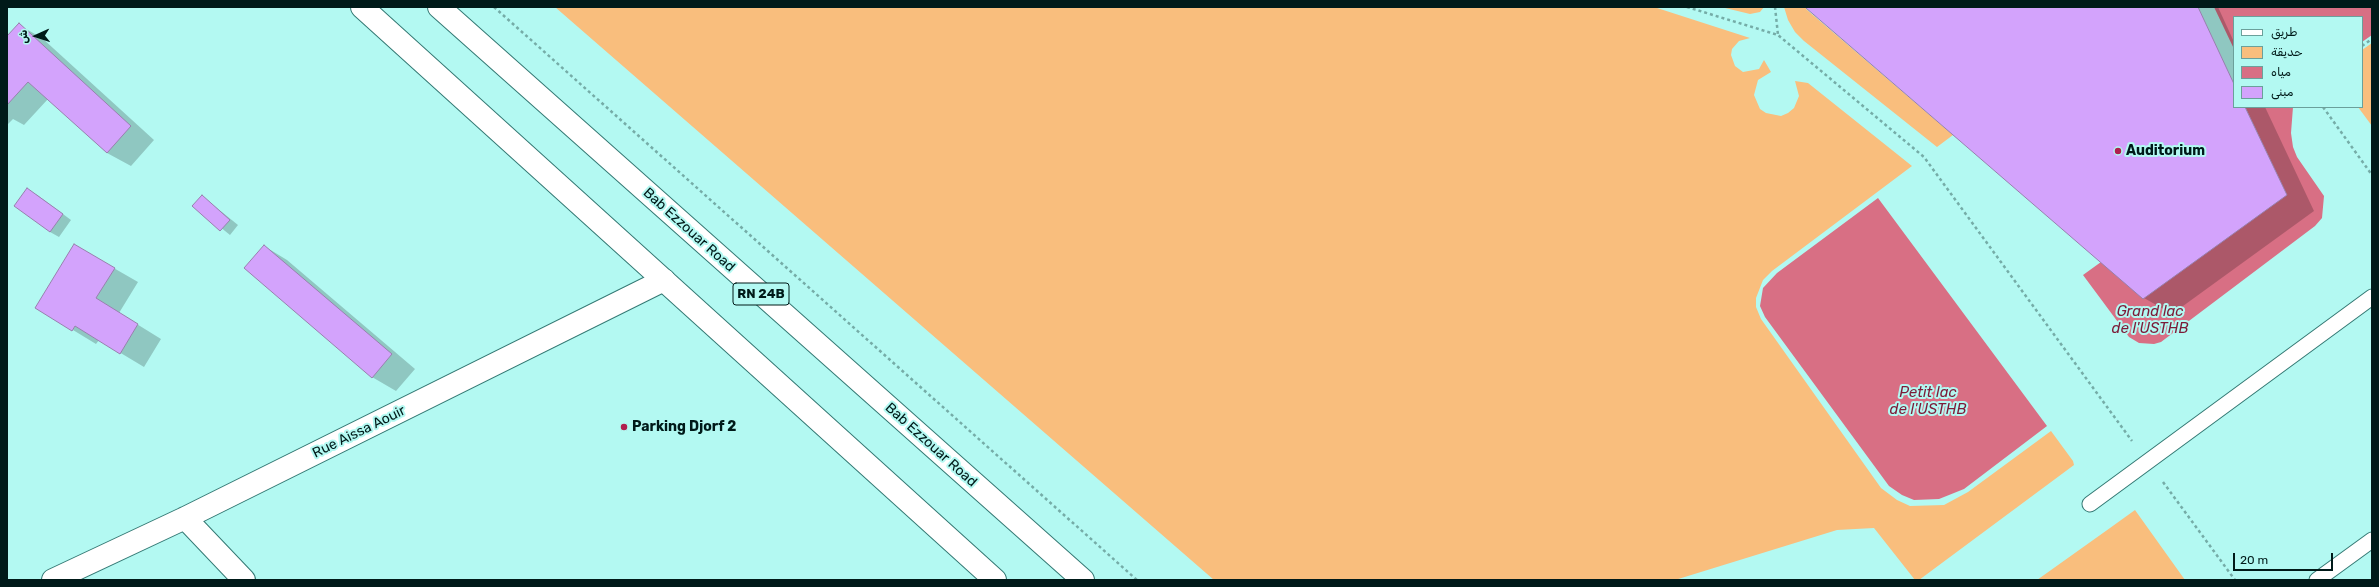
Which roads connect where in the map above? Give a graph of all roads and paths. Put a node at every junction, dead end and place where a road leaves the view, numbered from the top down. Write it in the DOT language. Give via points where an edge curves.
graph roads {
  1 [pos="362,7"];
  2 [pos="439,7"];
  3 [pos="494,7"];
  4 [pos="1687,7"];
  5 [pos="1776,7"];
  6 [pos="1778,35"];
  7 [pos="2372,39"];
  8 [pos="2363,45"];
  9 [pos="2324,108"];
  10 [pos="2372,175"];
  11 [pos="664,280"];
  12 [pos="2372,297"];
  13 [pos="2148,462"];
  14 [pos="2090,504"];
  15 [pos="185,518"];
  16 [pos="2372,540"];
  17 [pos="53,580"];
  18 [pos="244,580"];
  19 [pos="995,580"];
  20 [pos="1083,580"];
  21 [pos="1137,580"];
  22 [pos="2235,580"];
  23 [pos="2317,580"];
  1 -- 11 [label="main road"];
  2 -- 20 [label="main road, Bab Ezzouar Road / RN 24B"];
  3 -- 21 [label="path"];
  4 -- 6 [label="path"];
  5 -- 6 [label="path"];
  6 -- 13 [label="path" via="1924,156"];
  7 -- 8 [label="path"];
  9 -- 10 [label="path"];
  11 -- 15 [label="main road, Rue Aissa Aouir"];
  11 -- 19 [label="main road"];
  12 -- 13 [label="lane"];
  13 -- 14 [label="lane"];
  13 -- 22 [label="path"];
  15 -- 17 [label="main road, Rue Aissa Aouir"];
  15 -- 18 [label="main road"];
  16 -- 23 [label="lane"];
}
